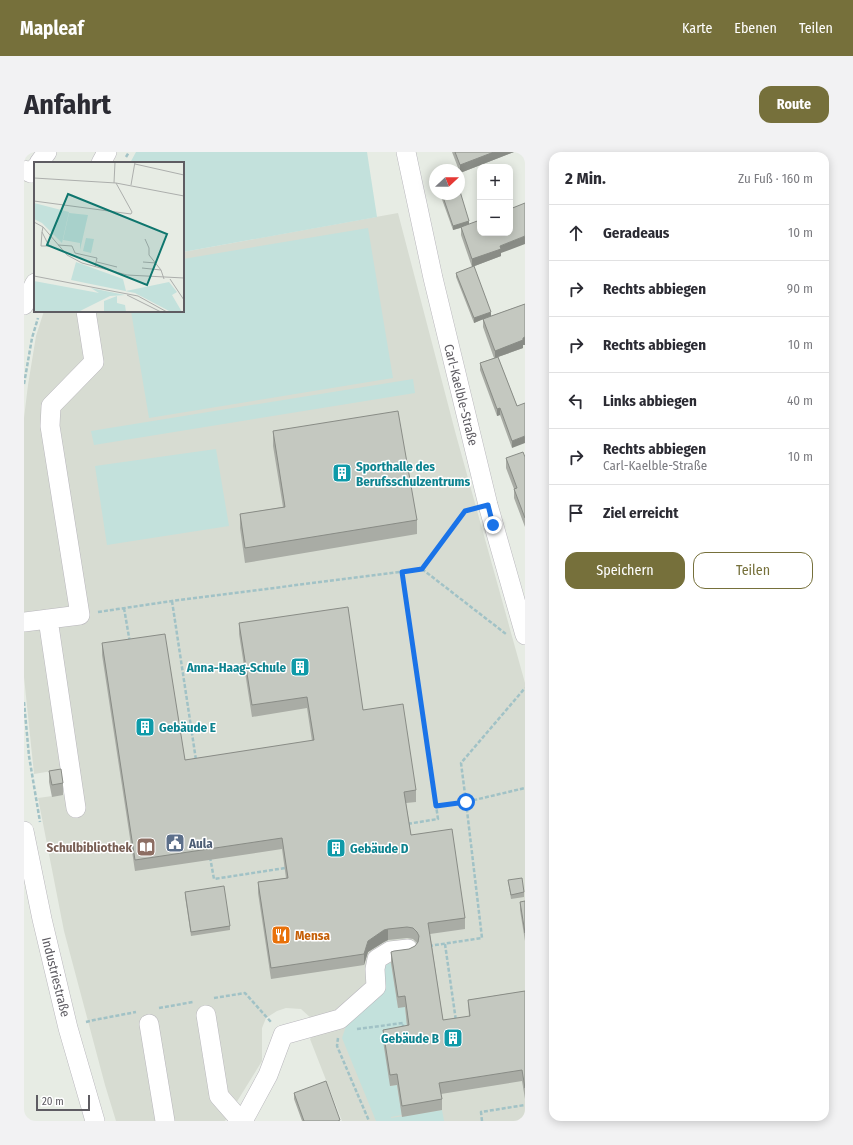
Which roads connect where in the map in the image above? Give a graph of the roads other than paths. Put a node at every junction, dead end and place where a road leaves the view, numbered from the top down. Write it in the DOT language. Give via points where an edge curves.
graph roads {
  1 [pos="47,152"];
  2 [pos="107,152"];
  3 [pos="406,152"];
  4 [pos="39,162"];
  5 [pos="102,162"];
  6 [pos="34,169"];
  7 [pos="24,170"];
  8 [pos="34,285"];
  9 [pos="24,305"];
  10 [pos="86,312"];
  11 [pos="48,619"];
  12 [pos="24,622"];
  13 [pos="516,635"];
  14 [pos="76,808"];
  15 [pos="32,826"];
  16 [pos="416,948"];
  17 [pos="204,1005"];
  18 [pos="147,1015"];
  19 [pos="95,1121"];
  20 [pos="165,1121"];
  21 [pos="242,1121"];
  1 -- 4 [label="street"];
  2 -- 5 [label="street"];
  3 -- 13 [label="street, Carl-Kaelble-Straße"];
  6 -- 7 [label="street" via="31,173"];
  8 -- 9 [label="street"];
  10 -- 11 [label="street" via="94,362 51,406 50,426 80,615"];
  11 -- 12 [label="street"];
  11 -- 14 [label="street"];
  15 -- 19 [label="street, Industriestraße" via="42,919 77,1025"];
  16 -- 21 [label="street" via="390,951 377,958 376,988 340,1026 283,1035 268,1076"];
  17 -- 21 [label="street" via="219,1096"];
  18 -- 20 [label="street"];
}
